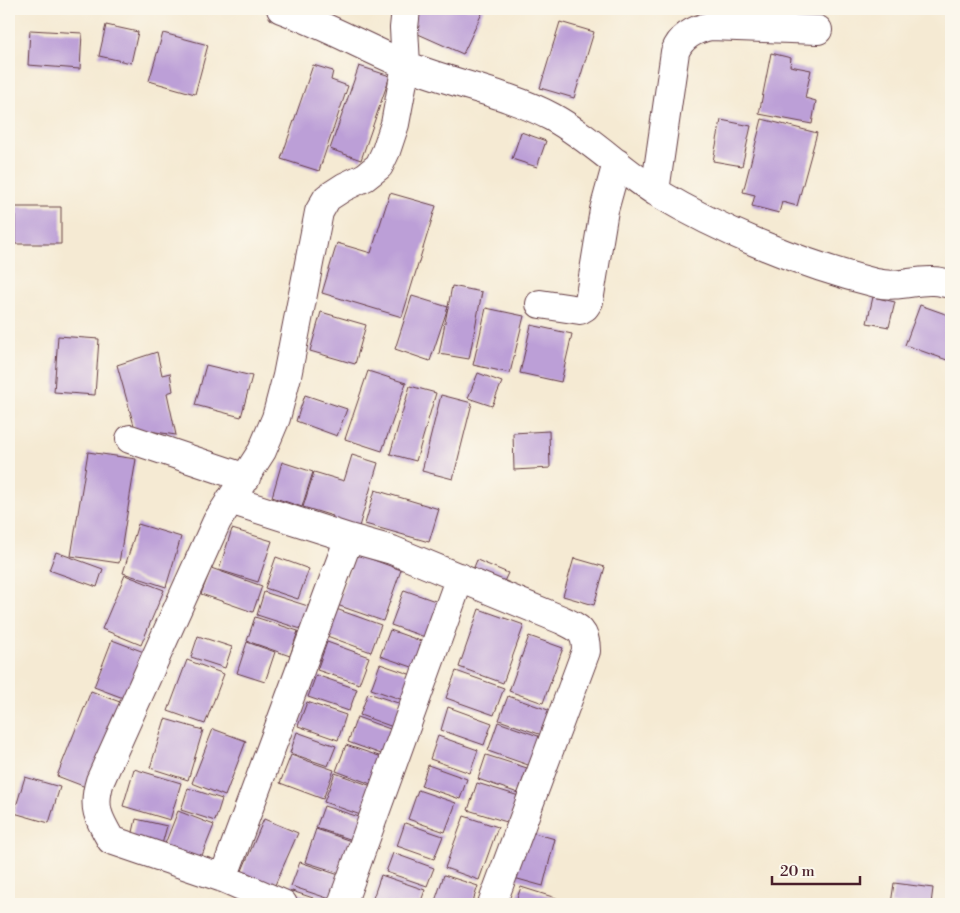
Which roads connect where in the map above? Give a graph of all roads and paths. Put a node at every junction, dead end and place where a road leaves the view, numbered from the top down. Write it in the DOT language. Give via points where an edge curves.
graph roads {
  1 [pos="281,9"];
  2 [pos="406,9"];
  3 [pos="818,30"];
  4 [pos="406,65"];
  5 [pos="617,163"];
  6 [pos="655,191"];
  7 [pos="951,284"];
  8 [pos="540,304"];
  9 [pos="130,439"];
  10 [pos="246,478"];
  11 [pos="230,500"];
  12 [pos="349,538"];
  13 [pos="460,577"];
  14 [pos="223,878"];
  15 [pos="283,904"];
  16 [pos="342,904"];
  17 [pos="492,904"];
  1 -- 4 [label="street"];
  2 -- 4 [label="street"];
  3 -- 6 [label="street" via="711,26 685,36 675,52"];
  4 -- 5 [label="street" via="550,116"];
  4 -- 10 [label="street" via="395,124 379,166 327,198 319,212 276,418"];
  5 -- 6 [label="street"];
  5 -- 8 [label="street" via="604,210 586,307 580,310"];
  6 -- 7 [label="street" via="757,242 818,265 896,286 932,281"];
  9 -- 10 [label="street"];
  10 -- 11 [label="street"];
  11 -- 12 [label="street"];
  11 -- 14 [label="street" via="216,521 95,795 96,809 111,840"];
  12 -- 13 [label="street" via="392,550"];
  12 -- 14 [label="street"];
  13 -- 16 [label="street"];
  13 -- 17 [label="street" via="575,626 586,640 586,652"];
  14 -- 15 [label="street"];
}
